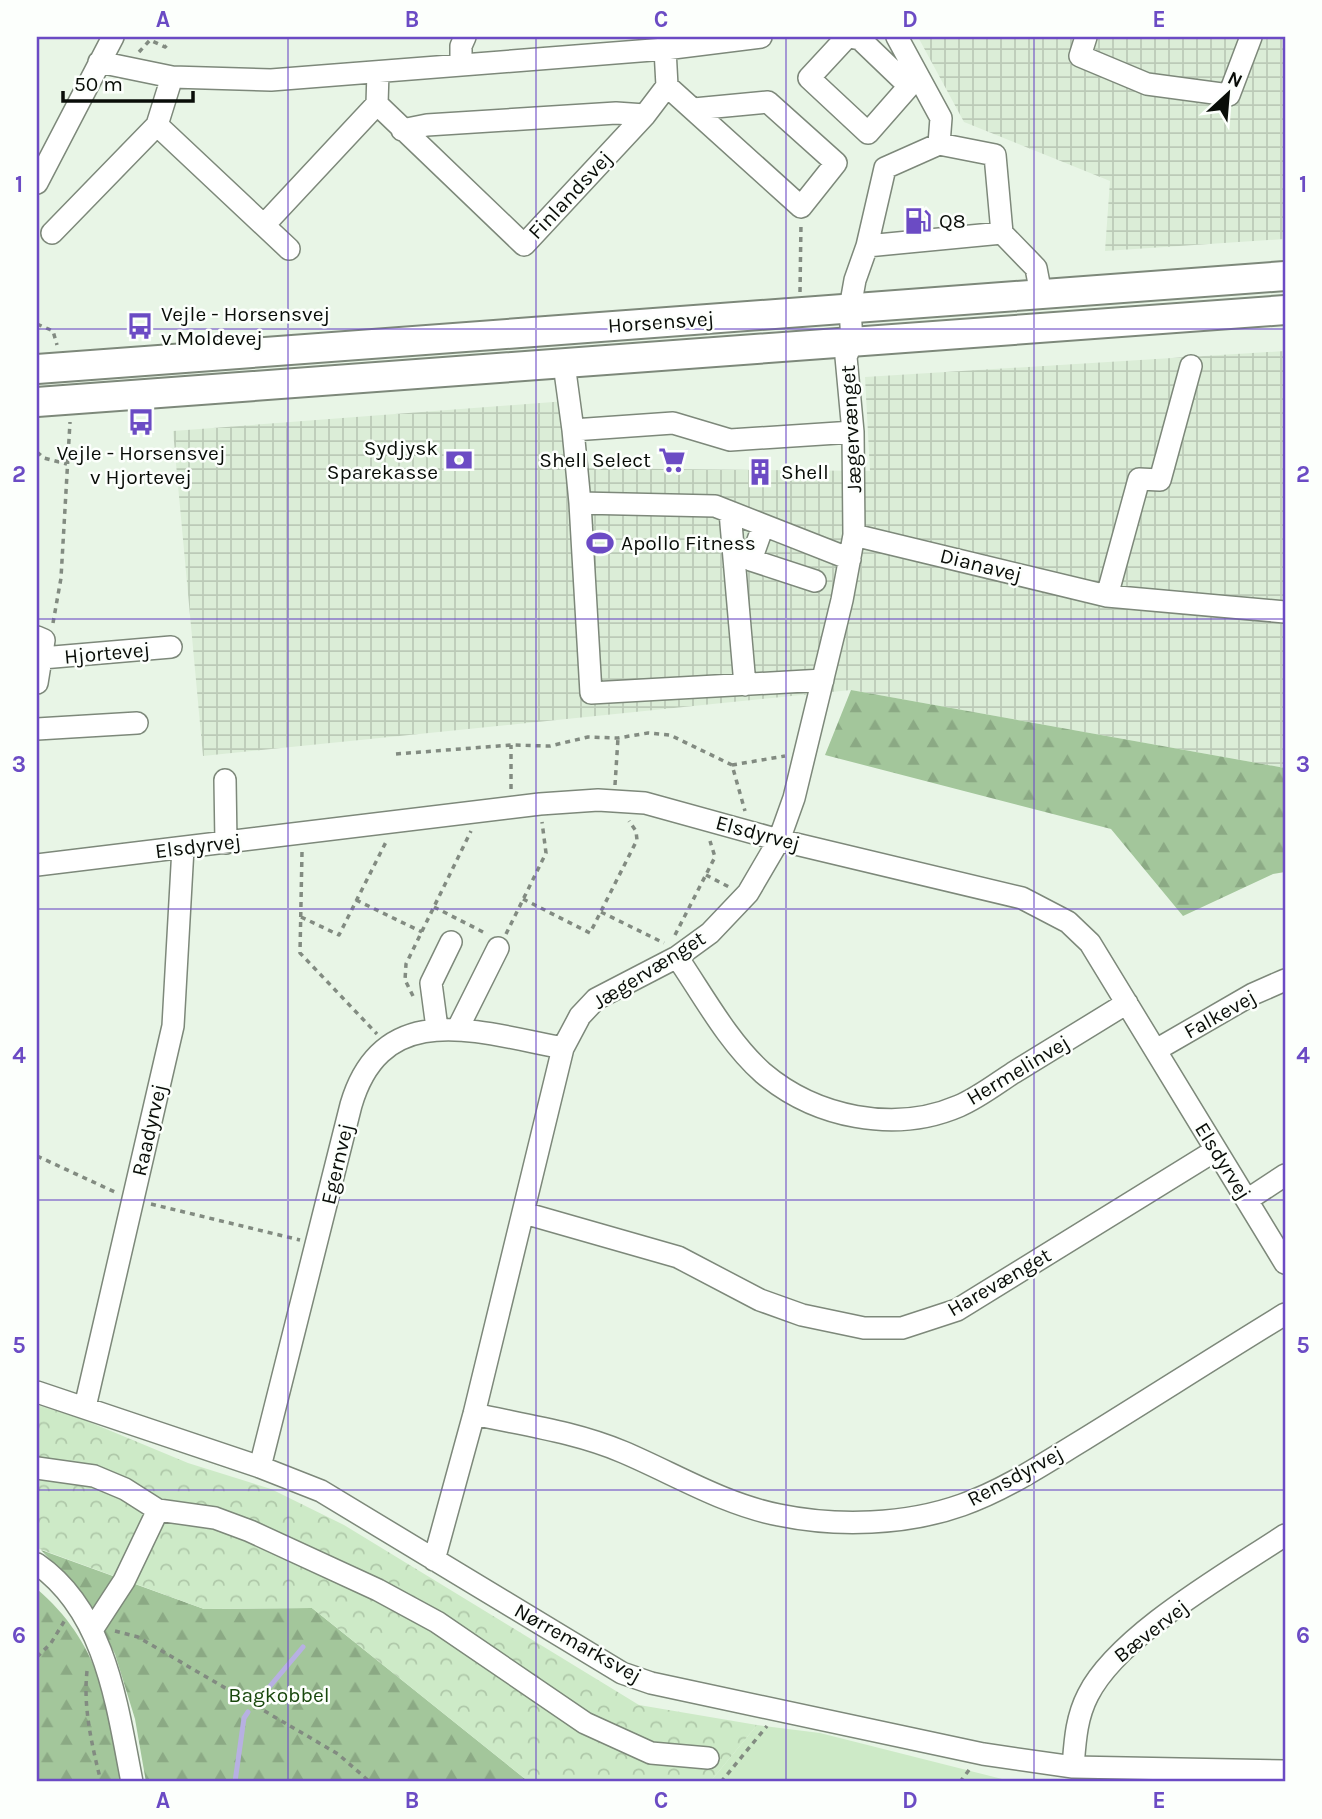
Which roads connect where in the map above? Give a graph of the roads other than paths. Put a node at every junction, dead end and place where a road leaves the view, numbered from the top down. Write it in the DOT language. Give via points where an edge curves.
graph roads {
  1 [pos="113,37"];
  2 [pos="466,37"];
  3 [pos="761,37"];
  4 [pos="849,37"];
  5 [pos="897,37"];
  6 [pos="1086,37"];
  7 [pos="1251,37"];
  8 [pos="666,49"];
  9 [pos="99,62"];
  10 [pos="461,64"];
  11 [pos="378,72"];
  12 [pos="172,77"];
  13 [pos="914,81"];
  14 [pos="667,86"];
  15 [pos="377,104"];
  16 [pos="694,109"];
  17 [pos="645,115"];
  18 [pos="157,125"];
  19 [pos="402,130"];
  20 [pos="939,144"];
  21 [pos="37,183"];
  22 [pos="264,225"];
  23 [pos="52,233"];
  24 [pos="1002,233"];
  25 [pos="867,246"];
  26 [pos="289,249"];
  27 [pos="1285,276"];
  28 [pos="1041,294"];
  29 [pos="850,308"];
  30 [pos="1284,310"];
  31 [pos="852,342"];
  32 [pos="655,355"];
  33 [pos="564,364"];
  34 [pos="1191,366"];
  35 [pos="37,369"];
  36 [pos="309,382"];
  37 [pos="37,387"];
  38 [pos="37,402"];
  39 [pos="573,430"];
  40 [pos="853,432"];
  41 [pos="580,503"];
  42 [pos="730,512"];
  43 [pos="763,526"];
  44 [pos="854,535"];
  45 [pos="850,559"];
  46 [pos="815,581"];
  47 [pos="1107,596"];
  48 [pos="1285,612"];
  49 [pos="41,645"];
  50 [pos="171,647"];
  51 [pos="823,680"];
  52 [pos="37,683"];
  53 [pos="745,685"];
  54 [pos="137,723"];
  55 [pos="37,729"];
  56 [pos="225,780"];
  57 [pos="779,839"];
  58 [pos="226,843"];
  59 [pos="184,848"];
  60 [pos="37,865"];
  61 [pos="452,942"];
  62 [pos="500,945"];
  63 [pos="677,957"];
  64 [pos="1285,980"];
  65 [pos="1128,1003"];
  66 [pos="442,1028"];
  67 [pos="564,1048"];
  68 [pos="1156,1050"];
  69 [pos="1216,1150"];
  70 [pos="1285,1175"];
  71 [pos="1247,1200"];
  72 [pos="524,1213"];
  73 [pos="1285,1263"];
  74 [pos="1285,1314"];
  75 [pos="37,1392"];
  76 [pos="85,1407"];
  77 [pos="474,1414"];
  78 [pos="260,1467"];
  79 [pos="37,1468"];
  80 [pos="158,1510"];
  81 [pos="1285,1535"];
  82 [pos="434,1560"];
  83 [pos="37,1564"];
  84 [pos="92,1630"];
  85 [pos="708,1758"];
  86 [pos="1073,1767"];
  87 [pos="1285,1771"];
  88 [pos="132,1782"];
  1 -- 9 [label="street"];
  2 -- 10 [label="street"];
  3 -- 8 [label="street"];
  4 -- 13 [label="street" via="860,40"];
  4 -- 13 [label="street" via="809,78 868,133"];
  5 -- 13 [label="street"];
  6 -- 7 [label="street" via="1080,56 1147,84 1230,95"];
  8 -- 10 [label="street"];
  8 -- 14 [label="street"];
  9 -- 12 [label="street"];
  9 -- 21 [label="street"];
  10 -- 11 [label="street"];
  11 -- 12 [label="street" via="271,80"];
  11 -- 15 [label="street"];
  12 -- 18 [label="street"];
  13 -- 20 [label="street" via="940,118"];
  14 -- 16 [label="street"];
  14 -- 17 [label="street, Finlandsvej"];
  15 -- 19 [label="street, Finlandsvej"];
  15 -- 22 [label="street"];
  16 -- 16 [label="street" via="801,206 836,163 768,102"];
  17 -- 19 [label="street" via="616,113"];
  17 -- 19 [label="street, Finlandsvej" via="524,245"];
  18 -- 22 [label="street"];
  18 -- 23 [label="street"];
  20 -- 24 [label="street" via="995,155"];
  20 -- 25 [label="street, Jægervænget" via="885,168"];
  22 -- 26 [label="street"];
  24 -- 25 [label="street"];
  24 -- 28 [label="street" via="1036,268"];
  25 -- 29 [label="street, Jægervænget"];
  27 -- 28 [label="main road, Horsensvej"];
  28 -- 29 [label="main road, Horsensvej"];
  28 -- 31 [label="main road" via="1003,312 866,322"];
  29 -- 31 [label="street, Jægervænget"];
  29 -- 32 [label="main road" via="838,328 683,339"];
  29 -- 35 [label="main road, Horsensvej"];
  30 -- 31 [label="main road, Horsensvej"];
  31 -- 32 [label="main road, Horsensvej"];
  31 -- 40 [label="street, Jægervænget" via="846,357"];
  32 -- 33 [label="main road, Horsensvej"];
  33 -- 36 [label="main road, Horsensvej"];
  33 -- 39 [label="street"];
  34 -- 47 [label="street" via="1160,480 1139,479"];
  36 -- 37 [label="main road" via="244,374"];
  36 -- 38 [label="main road, Horsensvej"];
  39 -- 40 [label="street" via="673,424 730,440"];
  39 -- 41 [label="street"];
  40 -- 44 [label="street, Jægervænget"];
  41 -- 42 [label="street" via="715,506"];
  41 -- 53 [label="street" via="592,693"];
  42 -- 43 [label="street"];
  42 -- 53 [label="street"];
  43 -- 45 [label="street"];
  43 -- 46 [label="street" via="751,560"];
  44 -- 45 [label="street, Jægervænget"];
  44 -- 47 [label="street, Dianavej"];
  45 -- 51 [label="street, Jægervænget"];
  47 -- 48 [label="street, Dianavej"];
  49 -- 50 [label="street, Hjortevej"];
  49 -- 52 [label="street, Hjortevej"];
  51 -- 53 [label="street"];
  51 -- 57 [label="street, Jægervænget"];
  54 -- 55 [label="street"];
  56 -- 58 [label="street"];
  57 -- 58 [label="street, Elsdyrvej" via="645,803 619,801 473,811"];
  57 -- 63 [label="street, Jægervænget" via="745,895 710,933"];
  57 -- 65 [label="street, Elsdyrvej" via="1022,898 1046,909 1090,943"];
  58 -- 59 [label="street, Elsdyrvej"];
  59 -- 60 [label="street, Elsdyrvej"];
  59 -- 76 [label="street, Raadyrvej" via="173,1026"];
  61 -- 66 [label="street" via="430,983"];
  62 -- 66 [label="street"];
  63 -- 65 [label="street, Hermelinvej" via="762,1072 835,1113 876,1120 918,1118 959,1106"];
  63 -- 67 [label="street, Jægervænget" via="596,999 580,1016"];
  64 -- 68 [label="street, Falkevej"];
  65 -- 68 [label="street, Elsdyrvej"];
  66 -- 67 [label="street"];
  66 -- 78 [label="street, Egernvej" via="388,1046 356,1087"];
  67 -- 72 [label="street, Jægervænget"];
  68 -- 69 [label="street, Elsdyrvej"];
  69 -- 71 [label="street, Elsdyrvej"];
  69 -- 72 [label="street, Harevænget" via="957,1310 902,1328 864,1328 802,1315 760,1300 678,1257"];
  70 -- 71 [label="street"];
  71 -- 73 [label="street, Elsdyrvej"];
  72 -- 77 [label="street, Jægervænget"];
  74 -- 77 [label="street, Rensdyrvej" via="1026,1474 962,1505 915,1516 863,1522 780,1515 691,1486 622,1452 578,1437"];
  75 -- 76 [label="street, Nørremarksvej"];
  76 -- 78 [label="street, Nørremarksvej"];
  77 -- 82 [label="street, Jægervænget"];
  78 -- 82 [label="street, Nørremarksvej" via="321,1491"];
  79 -- 80 [label="street" via="94,1476"];
  80 -- 84 [label="street" via="124,1581"];
  80 -- 85 [label="street" via="215,1518 378,1590 438,1622 585,1723 638,1748"];
  81 -- 86 [label="street, Bævervej" via="1132,1640 1103,1670 1078,1718"];
  82 -- 86 [label="street, Nørremarksvej" via="622,1673 650,1684 983,1754"];
  83 -- 84 [label="street" via="75,1602"];
  84 -- 88 [label="street" via="114,1690"];
  86 -- 87 [label="street, Nørremarksvej"];
}
